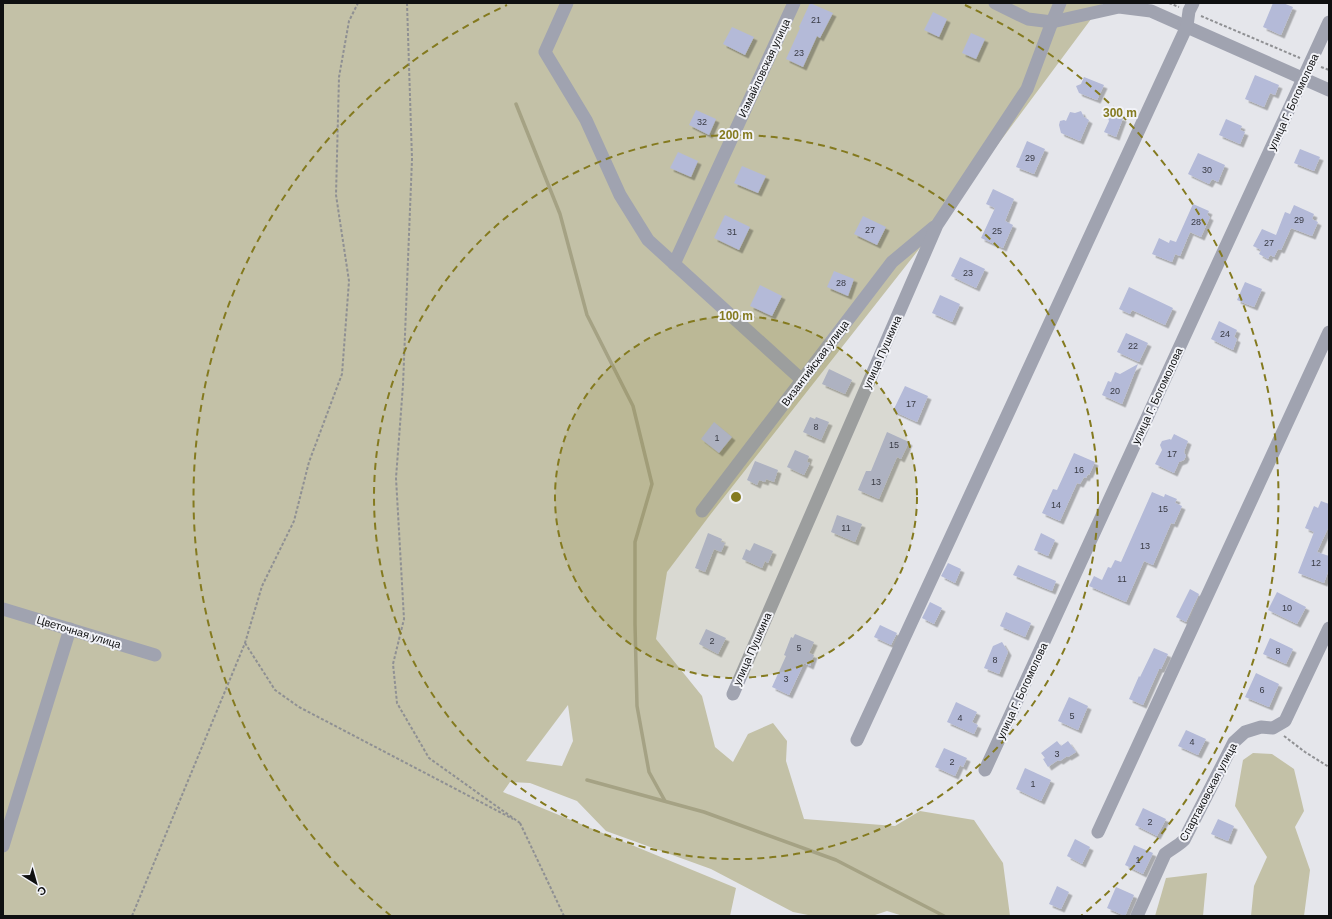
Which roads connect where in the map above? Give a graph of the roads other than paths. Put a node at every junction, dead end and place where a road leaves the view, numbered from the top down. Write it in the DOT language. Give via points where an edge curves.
graph roads {
  1 [pos="567,3"];
  2 [pos="794,3"];
  3 [pos="994,3"];
  4 [pos="1060,3"];
  5 [pos="1191,7"];
  6 [pos="1052,22"];
  7 [pos="1329,22"];
  8 [pos="1187,26"];
  9 [pos="1303,80"];
  10 [pos="1329,90"];
  11 [pos="937,225"];
  12 [pos="674,264"];
  13 [pos="1329,332"];
  14 [pos="802,380"];
  15 [pos="702,511"];
  16 [pos="3,609"];
  17 [pos="1329,628"];
  18 [pos="70,629"];
  19 [pos="155,655"];
  20 [pos="733,694"];
  21 [pos="858,740"];
  22 [pos="985,770"];
  23 [pos="1098,832"];
  24 [pos="3,846"];
  25 [pos="1137,916"];
  1 -- 12 [label="street" via="545,52 586,120 620,195 648,240"];
  2 -- 12 [label="street, Измайловская улица"];
  3 -- 6 [label="street" via="1028,18"];
  4 -- 6 [label="street, улица Пушкина"];
  5 -- 8 [label="street"];
  6 -- 8 [label="street" via="1119,7 1151,11"];
  6 -- 11 [label="street, улица Пушкина" via="1027,89"];
  7 -- 9 [label="street, улица Г. Богомолова"];
  8 -- 9 [label="street"];
  8 -- 21 [label="street"];
  9 -- 10 [label="street"];
  9 -- 22 [label="street, улица Г. Богомолова"];
  11 -- 14 [label="street, Византийская улица" via="892,262"];
  11 -- 20 [label="street, улица Пушкина"];
  12 -- 14 [label="street"];
  13 -- 23 [label="street"];
  14 -- 15 [label="street, Византийская улица"];
  16 -- 18 [label="street, Цветочная улица"];
  17 -- 25 [label="street, Спартаковская улица" via="1285,721 1273,728 1261,727 1246,732 1234,742 1184,840 1165,854"];
  18 -- 19 [label="street, Цветочная улица"];
  18 -- 24 [label="street"];
}
